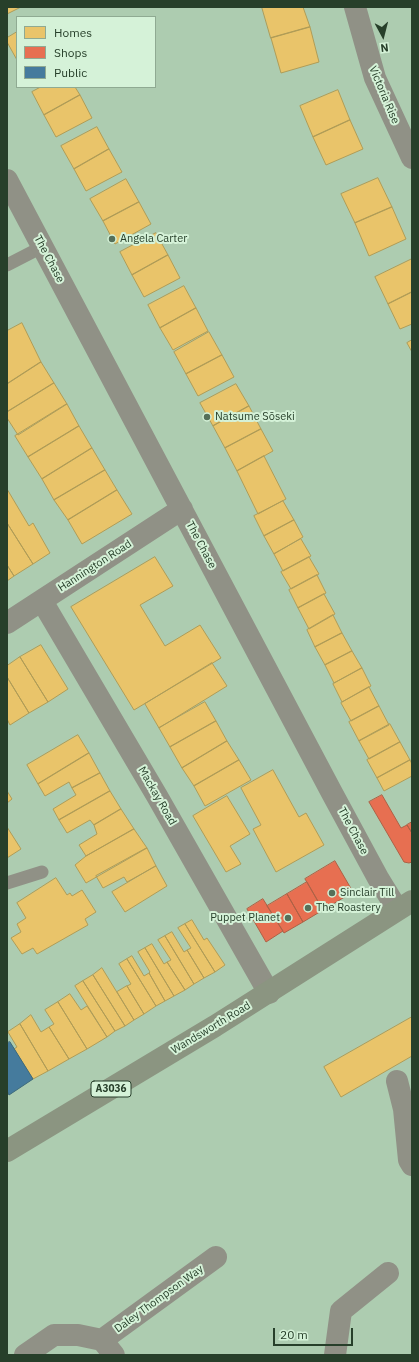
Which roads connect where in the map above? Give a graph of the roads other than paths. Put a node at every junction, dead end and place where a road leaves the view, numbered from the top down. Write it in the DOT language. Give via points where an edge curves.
graph roads {
  1 [pos="355,7"];
  2 [pos="412,158"];
  3 [pos="7,180"];
  4 [pos="42,247"];
  5 [pos="7,265"];
  6 [pos="182,509"];
  7 [pos="42,601"];
  8 [pos="7,623"];
  9 [pos="42,872"];
  10 [pos="7,883"];
  11 [pos="405,905"];
  12 [pos="269,993"];
  13 [pos="397,1081"];
  14 [pos="9,1144"];
  15 [pos="412,1165"];
  16 [pos="216,1257"];
  17 [pos="388,1273"];
  18 [pos="108,1348"];
  19 [pos="25,1355"];
  20 [pos="335,1355"];
  1 -- 2 [label="street, Victoria Rise" via="375,78"];
  3 -- 4 [label="street, The Chase"];
  4 -- 5 [label="lane"];
  4 -- 6 [label="street, The Chase"];
  6 -- 7 [label="street, Hannington Road"];
  6 -- 11 [label="street, The Chase" via="378,878"];
  7 -- 8 [label="street, Hannington Road"];
  7 -- 12 [label="street, Mackay Road"];
  9 -- 10 [label="lane"];
  11 -- 12 [label="main road, Wandsworth Road / A3036"];
  12 -- 14 [label="main road, Wandsworth Road / A3036"];
  13 -- 15 [label="street" via="404,1109 409,1160"];
  16 -- 18 [label="street, Daley Thompson Way"];
  17 -- 20 [label="street" via="341,1312"];
  18 -- 19 [label="street, Daley Thompson Way" via="78,1335 54,1335"];
}
